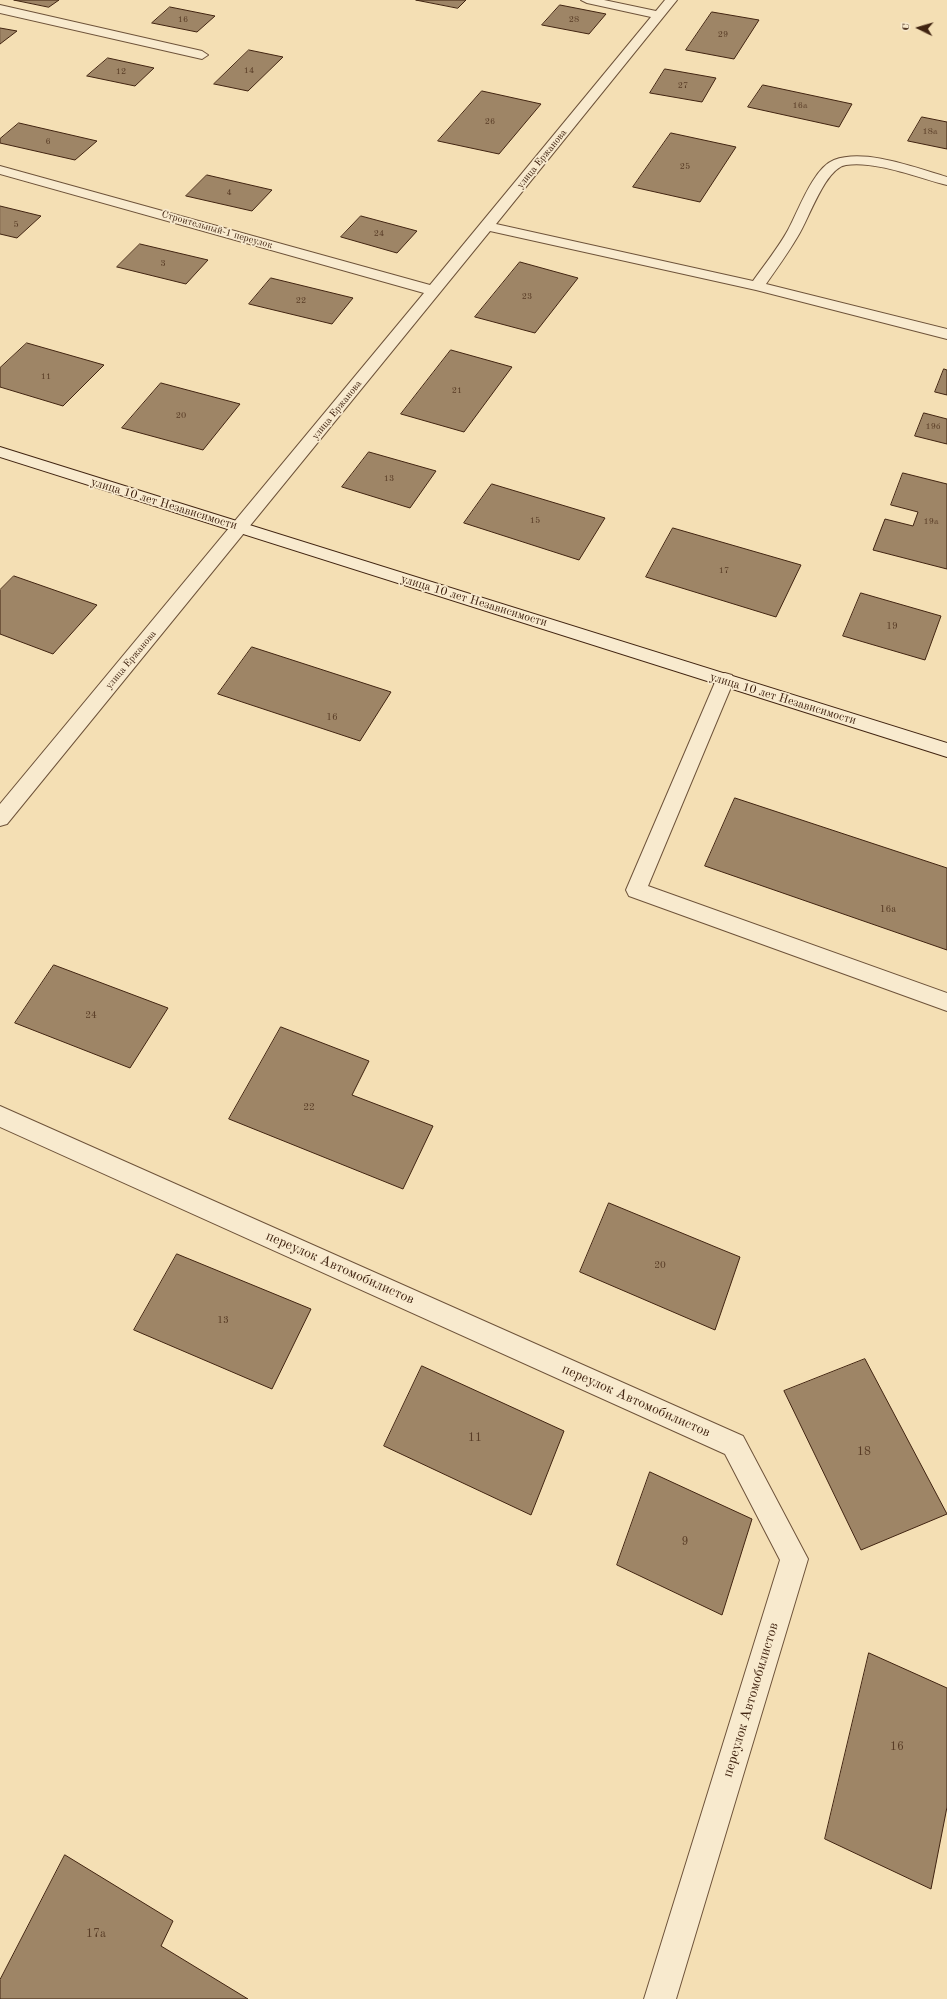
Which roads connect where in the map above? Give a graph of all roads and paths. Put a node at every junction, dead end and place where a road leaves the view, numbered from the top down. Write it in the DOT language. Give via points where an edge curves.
graph roads {
  1 [pos="587,0"];
  2 [pos="671,0"];
  3 [pos="0,10"];
  4 [pos="659,15"];
  5 [pos="202,55"];
  6 [pos="0,170"];
  7 [pos="947,181"];
  8 [pos="487,226"];
  9 [pos="757,286"];
  10 [pos="434,291"];
  11 [pos="947,334"];
  12 [pos="0,452"];
  13 [pos="240,528"];
  14 [pos="725,680"];
  15 [pos="947,750"];
  16 [pos="0,818"];
  17 [pos="947,1002"];
  18 [pos="0,1116"];
  19 [pos="660,1999"];
  1 -- 4 [label="street"];
  2 -- 4 [label="street, улица Ержанова"];
  3 -- 5 [label="street"];
  4 -- 8 [label="street, улица Ержанова"];
  6 -- 10 [label="street, Строительный-1 переулок"];
  7 -- 9 [label="street" via="887,165 850,160 836,163 819,182 794,231"];
  8 -- 9 [label="street"];
  8 -- 10 [label="street, улица Ержанова"];
  9 -- 11 [label="street"];
  10 -- 13 [label="street, улица Ержанова"];
  12 -- 13 [label="street, улица 10 лет Независимости"];
  13 -- 14 [label="street, улица 10 лет Независимости"];
  13 -- 16 [label="street, улица Ержанова"];
  14 -- 15 [label="street, улица 10 лет Независимости"];
  14 -- 17 [label="street" via="636,890"];
  18 -- 19 [label="street, переулок Автомобилистов" via="734,1445 794,1559"];
}
